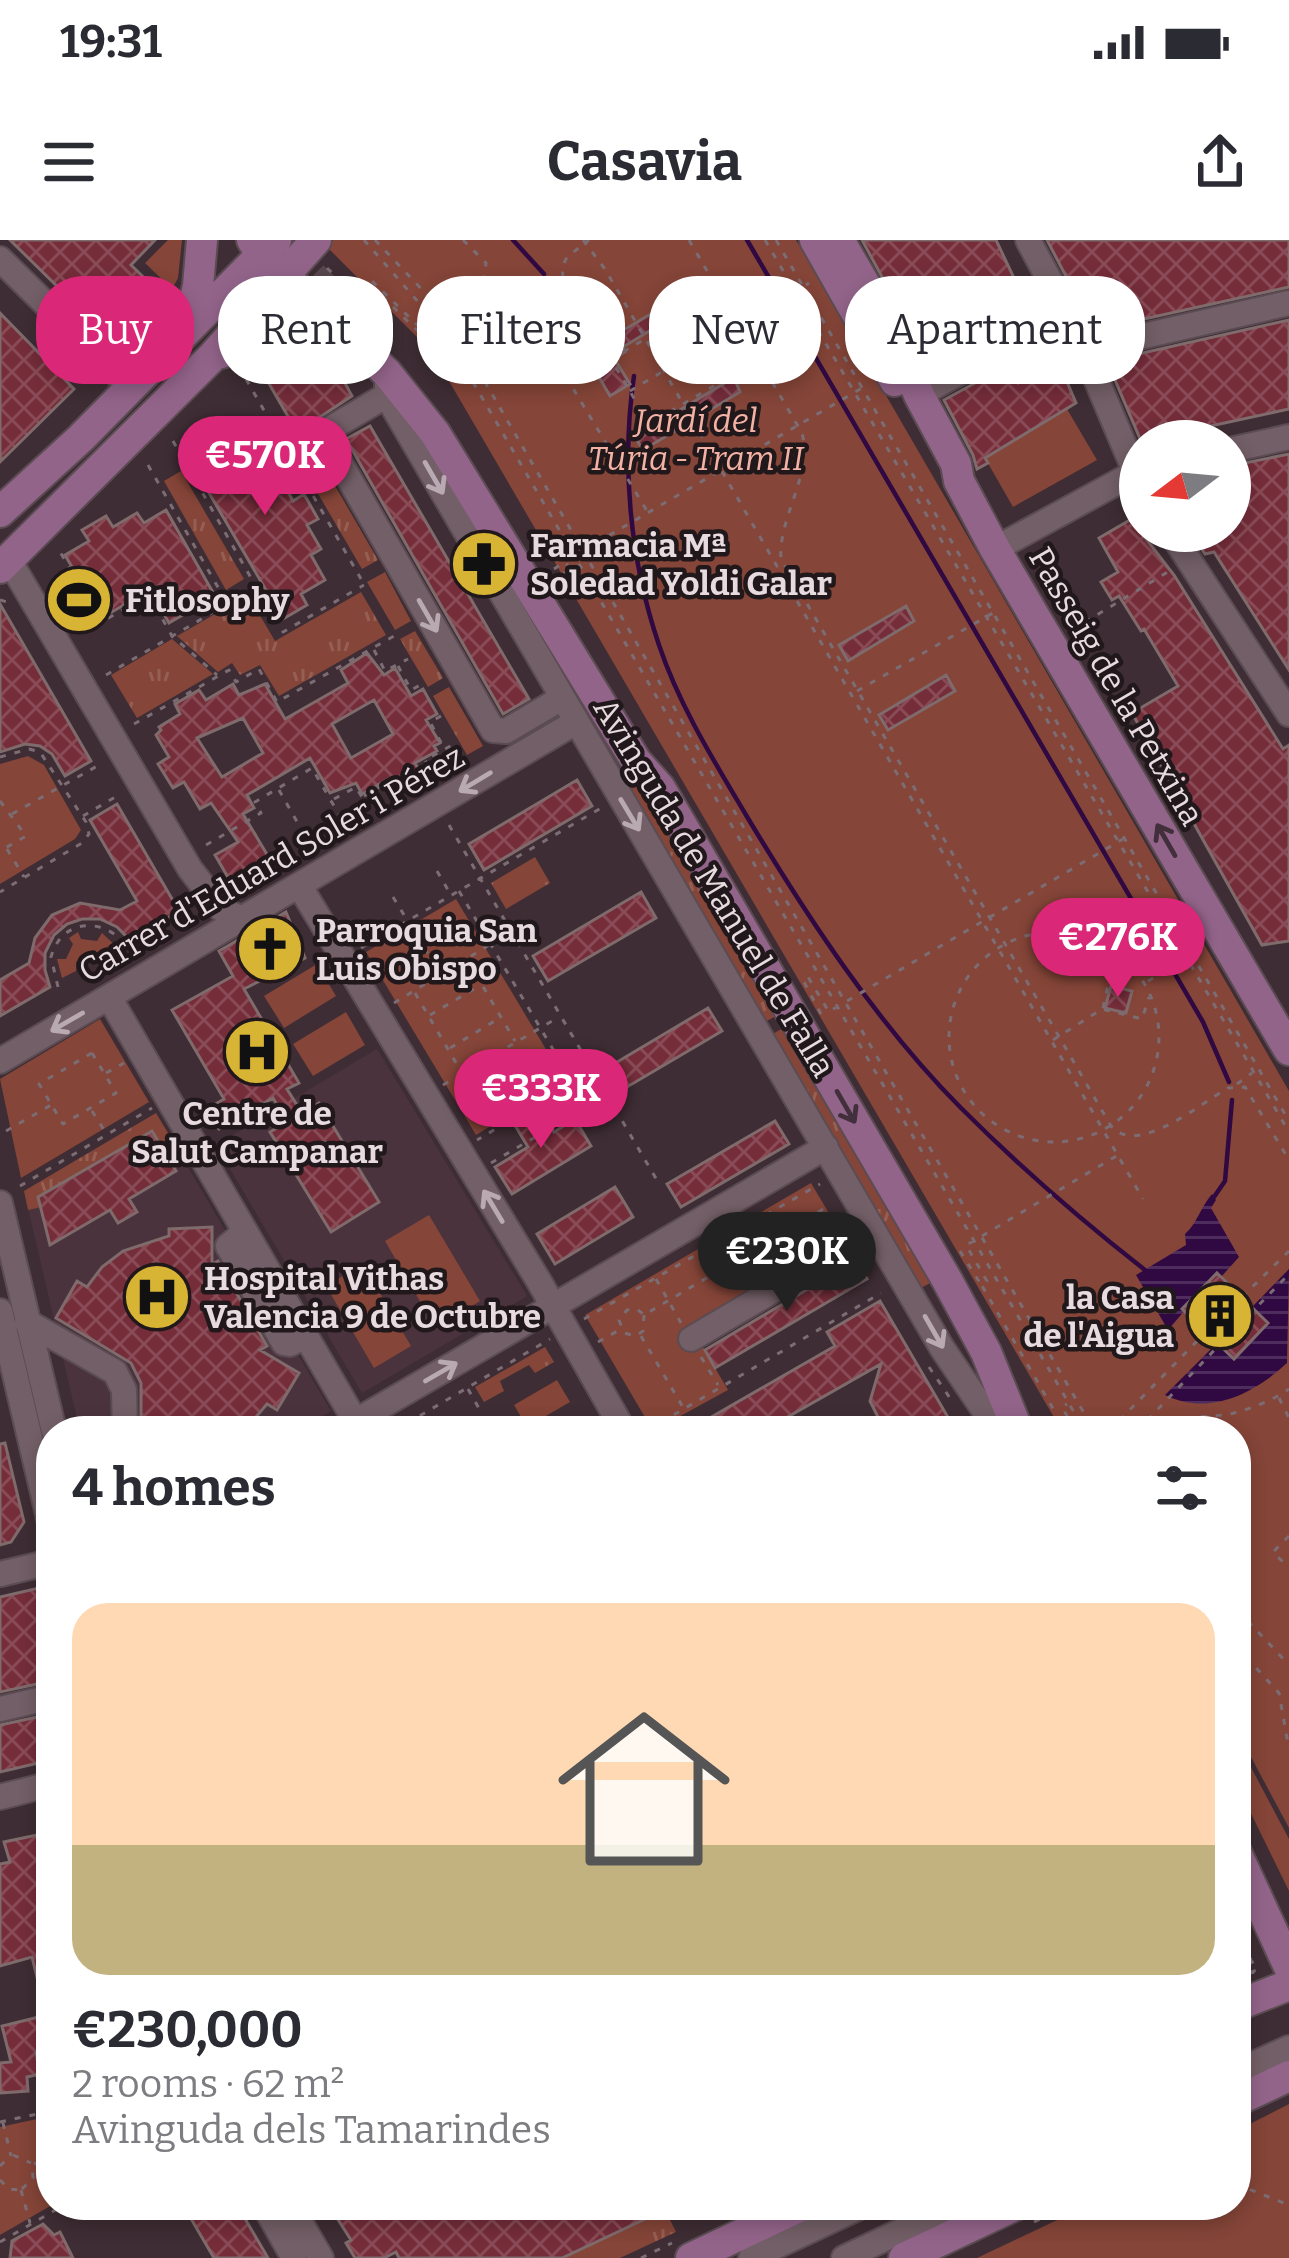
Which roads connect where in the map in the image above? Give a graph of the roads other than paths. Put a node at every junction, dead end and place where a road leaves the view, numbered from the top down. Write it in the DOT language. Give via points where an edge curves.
graph roads {
  1 [pos="202,240"];
  2 [pos="815,240"];
  3 [pos="839,240"];
  4 [pos="1028,240"];
  5 [pos="263,244"];
  6 [pos="317,250"];
  7 [pos="0,259"];
  8 [pos="284,276"];
  9 [pos="1043,276"];
  10 [pos="0,278"];
  11 [pos="1289,303"];
  12 [pos="194,304"];
  13 [pos="194,323"];
  14 [pos="1145,331"];
  15 [pos="218,350"];
  16 [pos="393,352"];
  17 [pos="218,355"];
  18 [pos="212,357"];
  19 [pos="134,384"];
  20 [pos="387,384"];
  21 [pos="939,384"];
  22 [pos="1091,384"];
  23 [pos="126,392"];
  24 [pos="919,395"];
  25 [pos="1289,436"];
  26 [pos="81,438"];
  27 [pos="1119,438"];
  28 [pos="1251,445"];
  29 [pos="958,481"];
  30 [pos="1119,485"];
  31 [pos="0,512"];
  32 [pos="995,549"];
  33 [pos="1183,552"];
  34 [pos="5,564"];
  35 [pos="562,698"];
  36 [pos="1289,714"];
  37 [pos="576,722"];
  38 [pos="660,788"];
  39 [pos="190,869"];
  40 [pos="299,886"];
  41 [pos="242,919"];
  42 [pos="209,937"];
  43 [pos="109,998"];
  44 [pos="1289,1050"];
  45 [pos="0,1061"];
  46 [pos="826,1148"];
  47 [pos="10,1195"];
  48 [pos="874,1231"];
  49 [pos="554,1306"];
  50 [pos="0,1311"];
  51 [pos="27,1322"];
  52 [pos="691,1339"];
  53 [pos="6,1365"];
  54 [pos="50,1416"];
  55 [pos="124,1416"];
  56 [pos="346,1416"];
  57 [pos="372,1416"];
  58 [pos="616,1416"];
  59 [pos="988,1416"];
  60 [pos="1011,1416"];
  61 [pos="36,1473"];
  62 [pos="36,1566"];
  63 [pos="0,1574"];
  64 [pos="36,1701"];
  65 [pos="0,1709"];
  66 [pos="36,1788"];
  67 [pos="0,1797"];
  68 [pos="1251,1900"];
  69 [pos="1271,1964"];
  70 [pos="1289,1984"];
  71 [pos="1251,1985"];
  72 [pos="1289,2048"];
  73 [pos="1251,2065"];
  74 [pos="1289,2076"];
  75 [pos="1251,2094"];
  76 [pos="272,2220"];
  77 [pos="299,2220"];
  78 [pos="763,2220"];
  79 [pos="832,2220"];
  80 [pos="924,2220"];
  81 [pos="984,2220"];
  82 [pos="688,2248"];
  83 [pos="294,2258"];
  84 [pos="321,2258"];
  85 [pos="751,2258"];
  86 [pos="844,2258"];
  87 [pos="904,2258"];
  1 -- 12 [label="main road"];
  2 -- 29 [label="main road, Passeig de la Petxina"];
  3 -- 24 [label="main road, Passeig de la Petxina"];
  4 -- 9 [label="street"];
  5 -- 8 [label="main road, Avinguda de Manuel de Falla"];
  5 -- 13 [label="main road"];
  6 -- 8 [label="main road"];
  7 -- 23 [label="street"];
  10 -- 23 [label="street"];
  11 -- 14 [label="street"];
  15 -- 18 [label="main road"];
  16 -- 38 [label="main road, Avinguda de Manuel de Falla" via="452,429 648,753"];
  17 -- 18 [label="main road"];
  18 -- 34 [label="main road"];
  19 -- 23 [label="main road"];
  20 -- 35 [label="street, Avinguda de Manuel de Falla, one-way"];
  20 -- 35 [label="street, one-way" via="323,434 493,730 506,731"];
  20 -- 38 [label="main road, Avinguda de Manuel de Falla" via="457,465"];
  21 -- 24 [label="street"];
  22 -- 27 [label="street"];
  23 -- 26 [label="main road"];
  24 -- 29 [label="main road, Passeig de la Petxina"];
  25 -- 28 [label="street"];
  26 -- 31 [label="main road"];
  26 -- 34 [label="main road" via="62,478 11,531"];
  29 -- 32 [label="main road, Passeig de la Petxina"];
  30 -- 32 [label="street"];
  44 -- 32 [label="main road, Passeig de la Petxina, one-way"];
  33 -- 36 [label="street"];
  34 -- 39 [label="street"];
  35 -- 37 [label="street, Avinguda de Manuel de Falla"];
  37 -- 40 [label="street, Carrer d'Eduard Soler i Pérez, one-way"];
  37 -- 46 [label="street, Avinguda de Manuel de Falla, one-way"];
  38 -- 60 [label="main road, Avinguda de Manuel de Falla, one-way" via="964,1310"];
  39 -- 41 [label="street" via="221,909"];
  39 -- 42 [label="street"];
  40 -- 41 [label="street, Carrer d'Eduard Soler i Pérez"];
  49 -- 40 [label="street, one-way"];
  41 -- 42 [label="street, Carrer d'Eduard Soler i Pérez"];
  42 -- 43 [label="street, Carrer d'Eduard Soler i Pérez"];
  43 -- 45 [label="street, Carrer d'Eduard Soler i Pérez, one-way"];
  43 -- 56 [label="street"];
  46 -- 48 [label="street, Avinguda de Manuel de Falla"];
  46 -- 49 [label="street"];
  47 -- 51 [label="street"];
  48 -- 52 [label="street"];
  48 -- 59 [label="street, Avinguda de Manuel de Falla, one-way"];
  57 -- 49 [label="street, one-way"];
  49 -- 58 [label="street"];
  50 -- 53 [label="street"];
  51 -- 54 [label="street"];
  51 -- 55 [label="street" via="115,1372"];
  53 -- 61 [label="street"];
  62 -- 63 [label="street"];
  64 -- 65 [label="street"];
  66 -- 67 [label="street"];
  68 -- 69 [label="main road"];
  70 -- 71 [label="main road"];
  72 -- 73 [label="street"];
  74 -- 75 [label="main road"];
  76 -- 83 [label="street"];
  77 -- 84 [label="street"];
  78 -- 82 [label="main road"];
  79 -- 85 [label="street"];
  80 -- 86 [label="street"];
  81 -- 87 [label="main road"];
}
